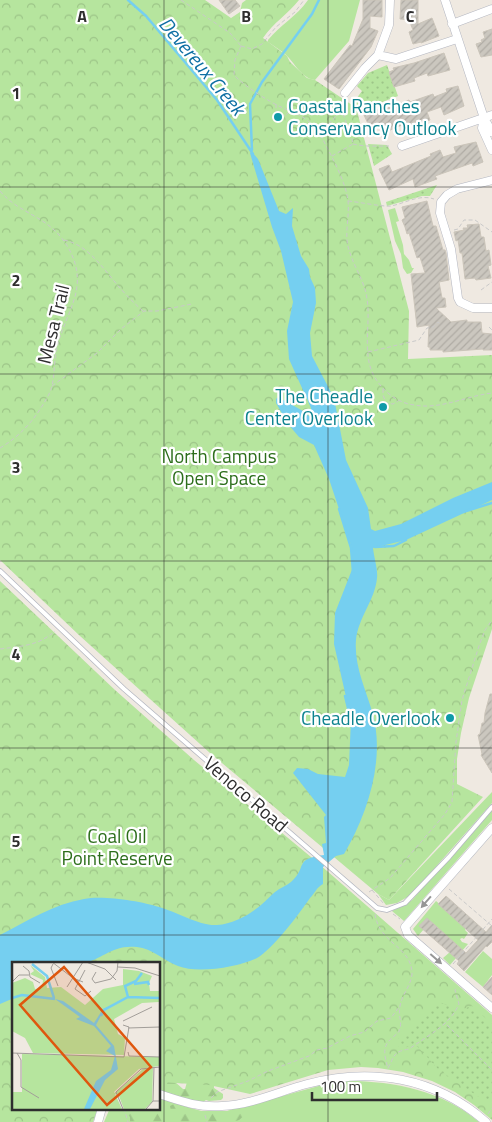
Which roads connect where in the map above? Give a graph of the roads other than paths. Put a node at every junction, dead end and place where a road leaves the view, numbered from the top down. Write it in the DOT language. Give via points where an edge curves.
graph roads {
  1 [pos="390,0"];
  2 [pos="445,0"];
  3 [pos="492,9"];
  4 [pos="452,24"];
  5 [pos="457,39"];
  6 [pos="378,55"];
  7 [pos="344,95"];
  8 [pos="492,115"];
  9 [pos="484,118"];
  10 [pos="492,132"];
  11 [pos="402,146"];
  12 [pos="492,150"];
  13 [pos="492,180"];
  14 [pos="492,308"];
  15 [pos="0,571"];
  16 [pos="492,807"];
  17 [pos="492,828"];
  18 [pos="492,1008"];
  19 [pos="160,1094"];
  20 [pos="486,1122"];
  1 -- 6 [label="street" via="389,25"];
  2 -- 4 [label="street"];
  3 -- 4 [label="street"];
  4 -- 5 [label="street"];
  5 -- 6 [label="street" via="396,59"];
  5 -- 9 [label="street"];
  6 -- 7 [label="street"];
  8 -- 9 [label="street"];
  9 -- 10 [label="street"];
  9 -- 11 [label="street"];
  9 -- 12 [label="street" via="482,128"];
  13 -- 14 [label="street" via="452,191 440,207 452,250 460,302 473,308"];
  15 -- 16 [label="lane, Venoco Road" via="124,689 377,908 387,910 406,903"];
  17 -- 18 [label="street, one-way" via="446,885 405,927 408,935"];
  19 -- 20 [label="street" via="201,1106 224,1106 335,1077 366,1075 411,1081 433,1088 463,1104"];
}
